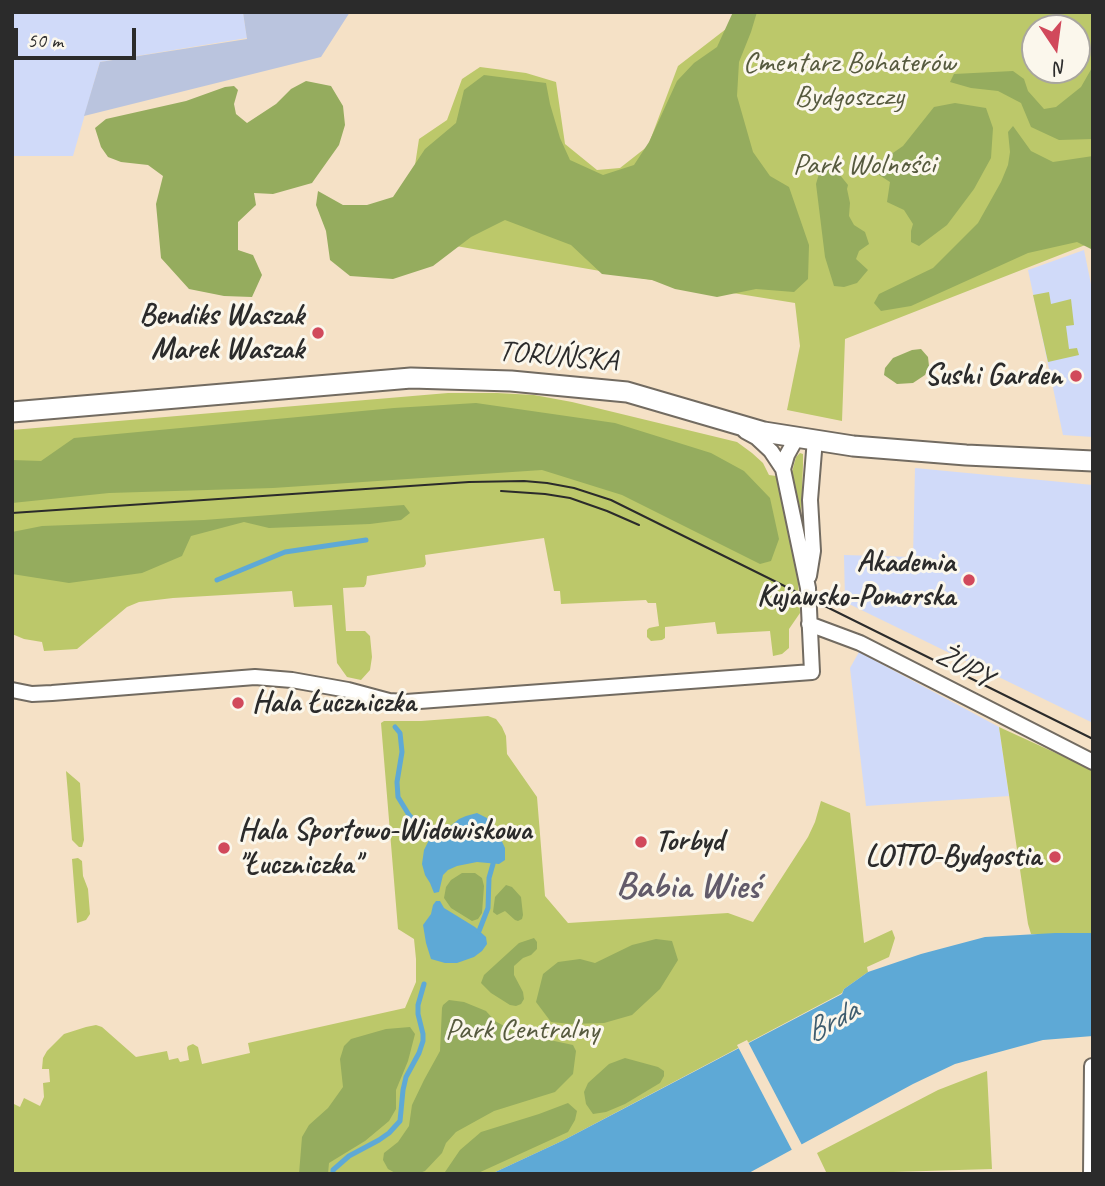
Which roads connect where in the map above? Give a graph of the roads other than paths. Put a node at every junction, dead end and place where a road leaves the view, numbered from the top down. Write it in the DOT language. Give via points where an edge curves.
graph roads {
  1 [pos="12,412"];
  2 [pos="732,424"];
  3 [pos="806,438"];
  4 [pos="1093,461"];
  5 [pos="783,469"];
  6 [pos="808,588"];
  7 [pos="809,624"];
  8 [pos="12,690"];
  9 [pos="1093,762"];
  10 [pos="1092,1066"];
  11 [pos="1091,1174"];
  1 -- 2 [label="street, TORUŃSKA" via="411,378 627,392"];
  2 -- 3 [label="street, TORUŃSKA"];
  2 -- 5 [label="street" via="756,437"];
  3 -- 4 [label="street, TORUŃSKA" via="853,446"];
  3 -- 5 [label="street" via="787,455"];
  3 -- 6 [label="street" via="813,551"];
  5 -- 6 [label="street"];
  6 -- 7 [label="street"];
  7 -- 8 [label="street" via="812,672 406,702 255,677 32,694"];
  7 -- 9 [label="street, ŻUPY" via="860,643"];
  10 -- 11 [label="street"];
}
